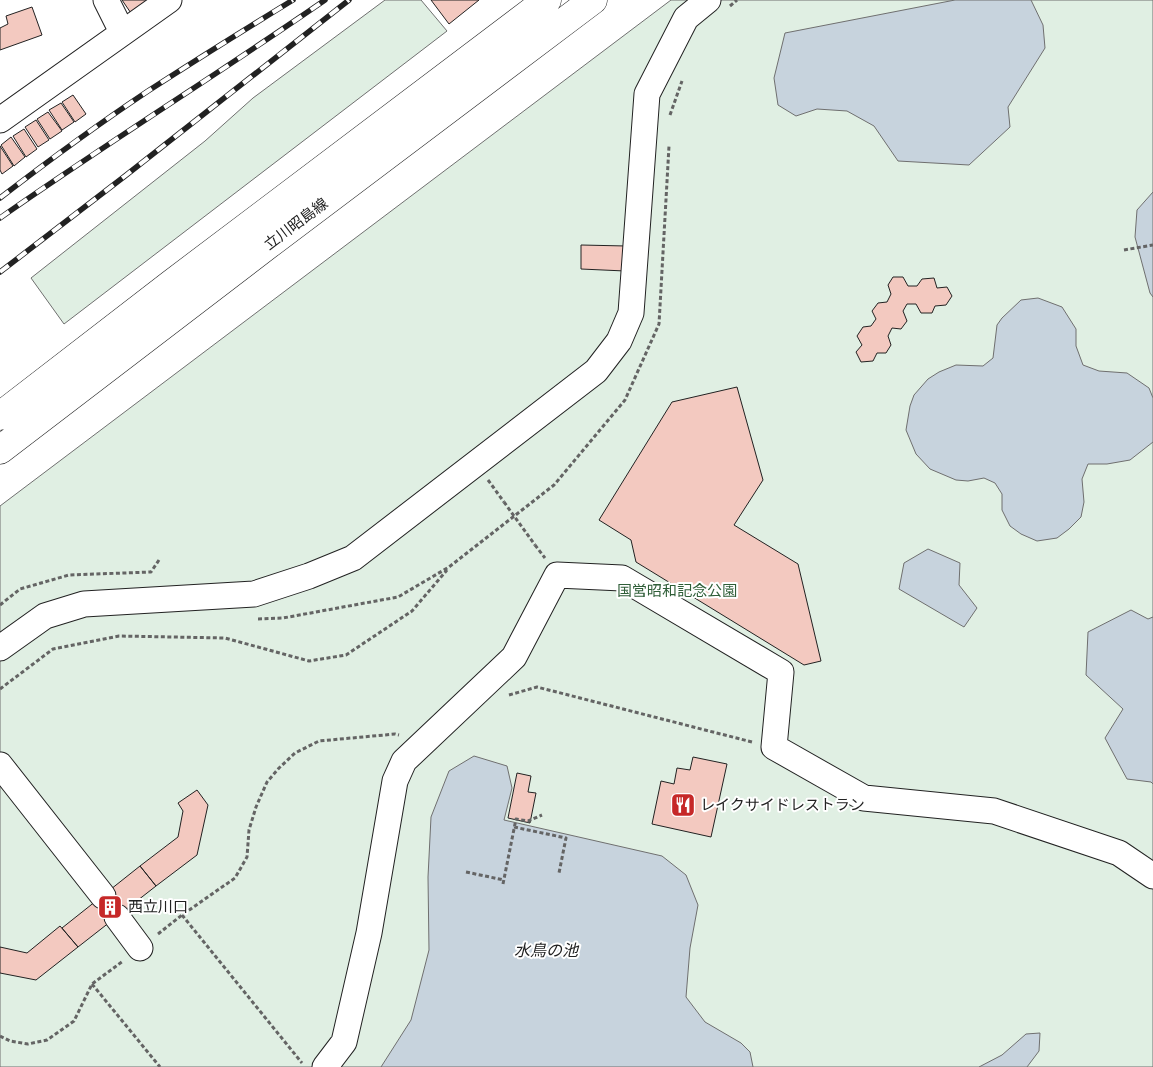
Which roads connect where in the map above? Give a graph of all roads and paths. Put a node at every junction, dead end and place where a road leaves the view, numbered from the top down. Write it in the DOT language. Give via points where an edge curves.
graph roads {
  1 [pos="106,0"];
  2 [pos="169,0"];
  3 [pos="592,0"];
  4 [pos="708,0"];
  5 [pos="537,8"];
  6 [pos="122,32"];
  7 [pos="543,37"];
  8 [pos="0,120"];
  9 [pos="1153,245"];
  10 [pos="1124,250"];
  11 [pos="0,416"];
  12 [pos="0,450"];
  13 [pos="504,502"];
  14 [pos="535,545"];
  15 [pos="450,567"];
  16 [pos="0,648"];
  17 [pos="0,689"];
  18 [pos="508,695"];
  19 [pos="424,743"];
  20 [pos="774,747"];
  21 [pos="0,765"];
  22 [pos="542,815"];
  23 [pos="514,827"];
  24 [pos="466,872"];
  25 [pos="559,874"];
  26 [pos="1153,876"];
  27 [pos="504,880"];
  28 [pos="503,884"];
  29 [pos="103,896"];
  30 [pos="182,915"];
  31 [pos="117,917"];
  32 [pos="140,948"];
  33 [pos="92,984"];
  34 [pos="0,1036"];
  35 [pos="160,1067"];
  36 [pos="306,1067"];
  37 [pos="325,1067"];
  1 -- 6 [label="street"];
  2 -- 6 [label="street"];
  3 -- 7 [label="main road, 立川昭島線"];
  4 -- 16 [label="street" via="686,18 647,94 631,313 619,341 596,371 353,558 254,594 84,604 45,616"];
  5 -- 7 [label="street"];
  5 -- 11 [label="main road, 立川昭島線"];
  6 -- 8 [label="street"];
  7 -- 12 [label="main road, 立川昭島線"];
  9 -- 10 [label="path"];
  13 -- 14 [label="path, bridge"];
  15 -- 17 [label="path" via="412,611 346,655 309,662 225,638 119,636 53,648"];
  18 -- 20 [label="path" via="536,687"];
  19 -- 20 [label="street" via="514,657 557,575 622,578 781,672"];
  19 -- 30 [label="path" via="395,734 319,741 295,753 267,782 248,830 247,857 235,878"];
  19 -- 37 [label="street" via="404,761 395,781 369,933 344,1042"];
  20 -- 26 [label="street" via="864,798 994,811 1119,853"];
  21 -- 29 [label="street"];
  22 -- 23 [label="path" via="528,821 516,819"];
  23 -- 25 [label="path" via="566,838"];
  23 -- 27 [label="path"];
  24 -- 27 [label="path"];
  27 -- 28 [label="path"];
  30 -- 32 [label="path"];
  30 -- 36 [label="path"];
  31 -- 32 [label="street"];
  32 -- 33 [label="path"];
  33 -- 34 [label="path" via="74,1020 47,1040 28,1044"];
  33 -- 35 [label="path"];
}
